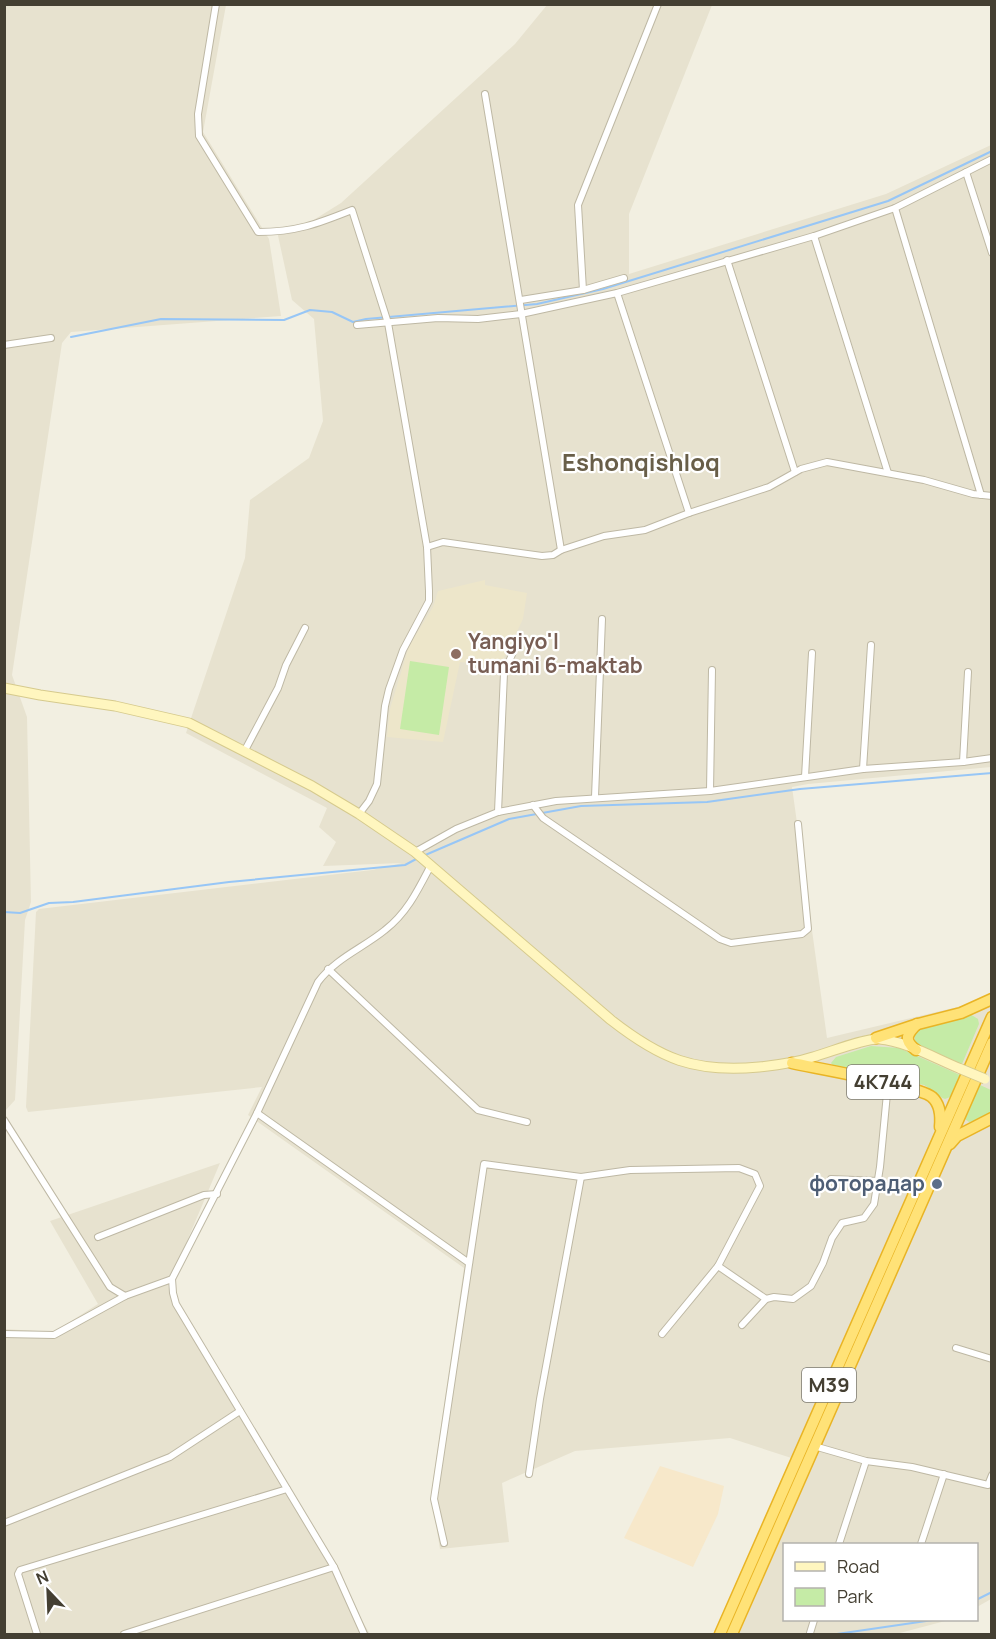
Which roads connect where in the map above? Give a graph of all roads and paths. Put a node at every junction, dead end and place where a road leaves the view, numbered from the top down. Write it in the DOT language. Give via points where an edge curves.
graph roads {
  1 [pos="216,4"];
  2 [pos="658,4"];
  3 [pos="485,94"];
  4 [pos="992,159"];
  5 [pos="966,172"];
  6 [pos="895,208"];
  7 [pos="814,236"];
  8 [pos="992,253"];
  9 [pos="727,260"];
  10 [pos="624,278"];
  11 [pos="583,290"];
  12 [pos="617,293"];
  13 [pos="521,300"];
  14 [pos="521,314"];
  15 [pos="388,323"];
  16 [pos="357,325"];
  17 [pos="51,338"];
  18 [pos="4,345"];
  19 [pos="795,472"];
  20 [pos="888,473"];
  21 [pos="981,495"];
  22 [pos="992,496"];
  23 [pos="689,513"];
  24 [pos="427,547"];
  25 [pos="561,550"];
  26 [pos="602,619"];
  27 [pos="305,628"];
  28 [pos="871,645"];
  29 [pos="514,650"];
  30 [pos="812,653"];
  31 [pos="712,670"];
  32 [pos="968,672"];
  33 [pos="4,688"];
  34 [pos="244,752"];
  35 [pos="992,758"];
  36 [pos="963,762"];
  37 [pos="863,769"];
  38 [pos="805,777"];
  39 [pos="710,791"];
  40 [pos="595,797"];
  41 [pos="533,806"];
  42 [pos="498,812"];
  43 [pos="359,814"];
  44 [pos="798,824"];
  45 [pos="415,852"];
  46 [pos="428,863"];
  47 [pos="328,969"];
  48 [pos="992,999"];
  49 [pos="992,1017"];
  50 [pos="918,1024"];
  51 [pos="876,1038"];
  52 [pos="992,1043"];
  53 [pos="916,1050"];
  54 [pos="792,1063"];
  55 [pos="988,1081"];
  56 [pos="888,1083"];
  57 [pos="257,1113"];
  58 [pos="992,1118"];
  59 [pos="4,1120"];
  60 [pos="527,1122"];
  61 [pos="939,1137"];
  62 [pos="945,1148"];
  63 [pos="581,1178"];
  64 [pos="831,1179"];
  65 [pos="878,1181"];
  66 [pos="217,1194"];
  67 [pos="915,1203"];
  68 [pos="98,1238"];
  69 [pos="469,1263"];
  70 [pos="718,1266"];
  71 [pos="172,1279"];
  72 [pos="125,1296"];
  73 [pos="766,1299"];
  74 [pos="742,1325"];
  75 [pos="4,1334"];
  76 [pos="662,1334"];
  77 [pos="956,1348"];
  78 [pos="992,1359"];
  79 [pos="240,1411"];
  80 [pos="814,1446"];
  81 [pos="866,1461"];
  82 [pos="529,1474"];
  83 [pos="944,1474"];
  84 [pos="992,1475"];
  85 [pos="287,1489"];
  86 [pos="4,1522"];
  87 [pos="840,1543"];
  88 [pos="922,1543"];
  89 [pos="444,1544"];
  90 [pos="333,1568"];
  91 [pos="37,1635"];
  92 [pos="124,1635"];
  93 [pos="364,1635"];
  94 [pos="720,1635"];
  95 [pos="732,1635"];
  1 -- 15 [label="street" via="198,114 200,136 258,232 312,226 352,210"];
  2 -- 11 [label="street" via="578,206"];
  3 -- 13 [label="street"];
  4 -- 5 [label="street"];
  5 -- 6 [label="street"];
  5 -- 8 [label="street"];
  6 -- 7 [label="street"];
  6 -- 21 [label="street"];
  7 -- 9 [label="street"];
  7 -- 20 [label="street"];
  9 -- 12 [label="street"];
  9 -- 19 [label="street"];
  10 -- 11 [label="street"];
  11 -- 13 [label="street"];
  12 -- 14 [label="street"];
  12 -- 23 [label="street"];
  13 -- 14 [label="street"];
  14 -- 15 [label="street"];
  14 -- 25 [label="street"];
  15 -- 16 [label="street"];
  15 -- 24 [label="street"];
  17 -- 18 [label="street"];
  19 -- 20 [label="street" via="827,462"];
  19 -- 23 [label="street" via="769,487"];
  20 -- 21 [label="street"];
  21 -- 22 [label="street"];
  23 -- 25 [label="street" via="645,530 604,536"];
  24 -- 25 [label="street" via="442,542 542,555"];
  24 -- 43 [label="street" via="429,602 403,650 389,688 377,784"];
  26 -- 40 [label="street"];
  27 -- 34 [label="street"];
  28 -- 37 [label="street"];
  29 -- 42 [label="street" via="504,673"];
  30 -- 38 [label="street"];
  31 -- 39 [label="street"];
  32 -- 36 [label="street"];
  33 -- 34 [label="main road" via="153,713 189,723"];
  34 -- 43 [label="main road"];
  35 -- 36 [label="street"];
  36 -- 37 [label="street"];
  37 -- 38 [label="street"];
  38 -- 39 [label="street"];
  39 -- 40 [label="street"];
  40 -- 41 [label="street"];
  41 -- 42 [label="street"];
  41 -- 44 [label="street" via="543,818 731,943 802,934 808,929"];
  42 -- 45 [label="street"];
  43 -- 45 [label="main road"];
  45 -- 46 [label="main road"];
  46 -- 47 [label="street" via="401,916"];
  46 -- 54 [label="main road" via="611,1020 652,1048 677,1060 710,1068"];
  47 -- 57 [label="street" via="318,982"];
  47 -- 60 [label="street" via="478,1110"];
  48 -- 50 [label="highway, 4К744" via="961,1013"];
  49 -- 61 [label="highway, M39"];
  50 -- 51 [label="highway, 4К744"];
  50 -- 53 [label="highway" via="908,1039"];
  51 -- 53 [label="main road"];
  51 -- 54 [label="main road"];
  52 -- 62 [label="highway, M39"];
  53 -- 55 [label="main road, bridge"];
  54 -- 56 [label="highway, 4К744"];
  56 -- 61 [label="highway, 4К744" via="932,1097 939,1111"];
  56 -- 65 [label="street"];
  57 -- 66 [label="street"];
  57 -- 69 [label="street"];
  58 -- 62 [label="highway" via="957,1136"];
  59 -- 72 [label="street" via="110,1287"];
  61 -- 67 [label="highway, M39"];
  62 -- 67 [label="highway, M39"];
  63 -- 69 [label="street" via="483,1164"];
  63 -- 70 [label="street" via="641,1170 739,1168 755,1174 760,1186"];
  63 -- 82 [label="street"];
  64 -- 65 [label="street"];
  65 -- 73 [label="street" via="874,1204 864,1218 842,1223 811,1286 793,1299"];
  66 -- 68 [label="street" via="204,1195"];
  66 -- 71 [label="street"];
  67 -- 80 [label="highway, M39"];
  67 -- 94 [label="highway, M39"];
  69 -- 89 [label="street" via="434,1499"];
  70 -- 73 [label="street"];
  70 -- 76 [label="street"];
  71 -- 72 [label="street"];
  71 -- 79 [label="street" via="176,1304"];
  72 -- 75 [label="street" via="54,1335"];
  73 -- 74 [label="street"];
  77 -- 78 [label="street"];
  79 -- 85 [label="street"];
  79 -- 86 [label="street" via="170,1457"];
  80 -- 81 [label="street"];
  80 -- 95 [label="highway, M39"];
  81 -- 83 [label="street"];
  81 -- 87 [label="street"];
  83 -- 84 [label="street" via="988,1485"];
  83 -- 88 [label="street"];
  85 -- 90 [label="street"];
  85 -- 91 [label="street" via="20,1570"];
  90 -- 92 [label="street"];
  90 -- 93 [label="street"];
}
